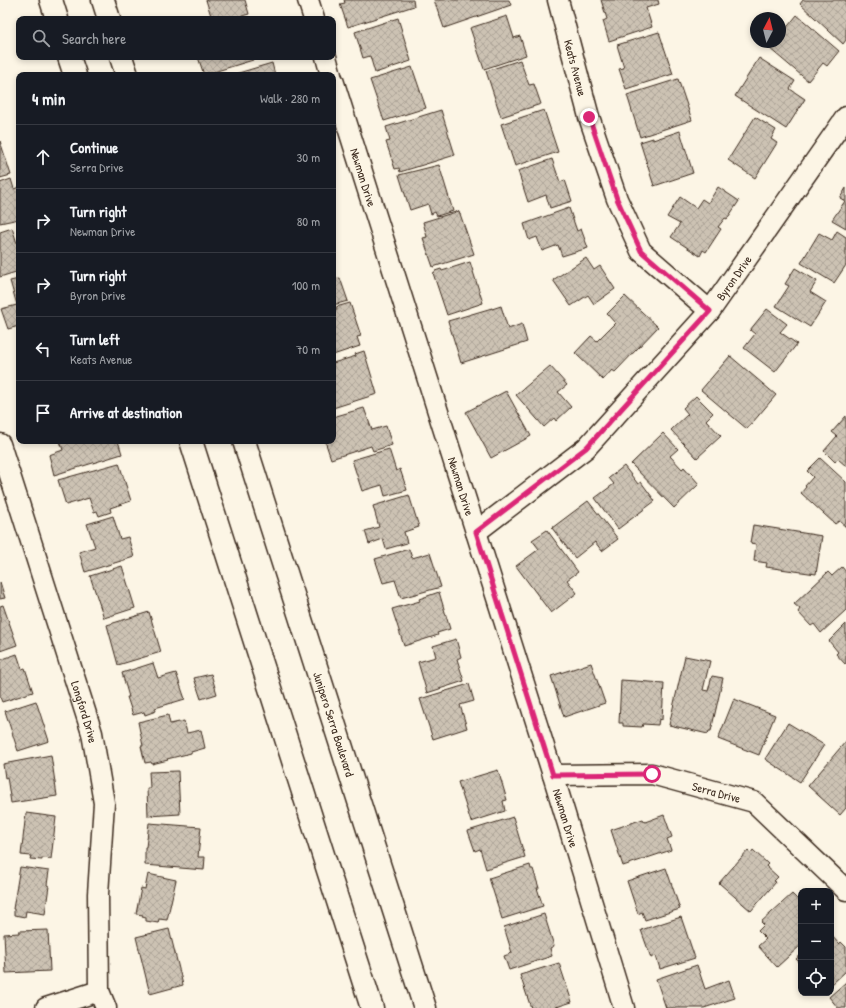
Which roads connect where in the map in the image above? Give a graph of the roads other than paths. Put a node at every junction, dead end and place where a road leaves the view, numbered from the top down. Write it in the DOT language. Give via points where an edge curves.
graph roads {
  1 [pos="51,0"];
  2 [pos="103,0"];
  3 [pos="308,0"];
  4 [pos="558,0"];
  5 [pos="56,16"];
  6 [pos="108,16"];
  7 [pos="313,16"];
  8 [pos="70,60"];
  9 [pos="122,60"];
  10 [pos="327,60"];
  11 [pos="74,72"];
  12 [pos="126,72"];
  13 [pos="330,72"];
  14 [pos="336,89"];
  15 [pos="846,117"];
  16 [pos="710,311"];
  17 [pos="0,444"];
  18 [pos="192,444"];
  19 [pos="245,444"];
  20 [pos="476,532"];
  21 [pos="553,775"];
  22 [pos="846,890"];
  23 [pos="103,999"];
  24 [pos="46,1008"];
  25 [pos="372,1008"];
  26 [pos="425,1008"];
  27 [pos="624,1008"];
  1 -- 5 [label="main road"];
  2 -- 6 [label="main road"];
  3 -- 7 [label="street"];
  4 -- 16 [label="street, Keats Avenue" via="589,117 617,199 641,251"];
  8 -- 11 [label="main road"];
  9 -- 12 [label="main road"];
  10 -- 13 [label="street"];
  14 -- 20 [label="street, Newman Drive"];
  15 -- 16 [label="street, Byron Drive"];
  16 -- 20 [label="street, Byron Drive" via="586,448"];
  17 -- 23 [label="street, Longford Drive" via="92,733 104,803 98,894"];
  18 -- 25 [label="main road"];
  19 -- 26 [label="main road, Junipero Serra Boulevard"];
  20 -- 21 [label="street, Newman Drive"];
  21 -- 22 [label="street, Serra Drive" via="652,774 754,802"];
  21 -- 27 [label="street, Newman Drive"];
  23 -- 24 [label="street"];
}
